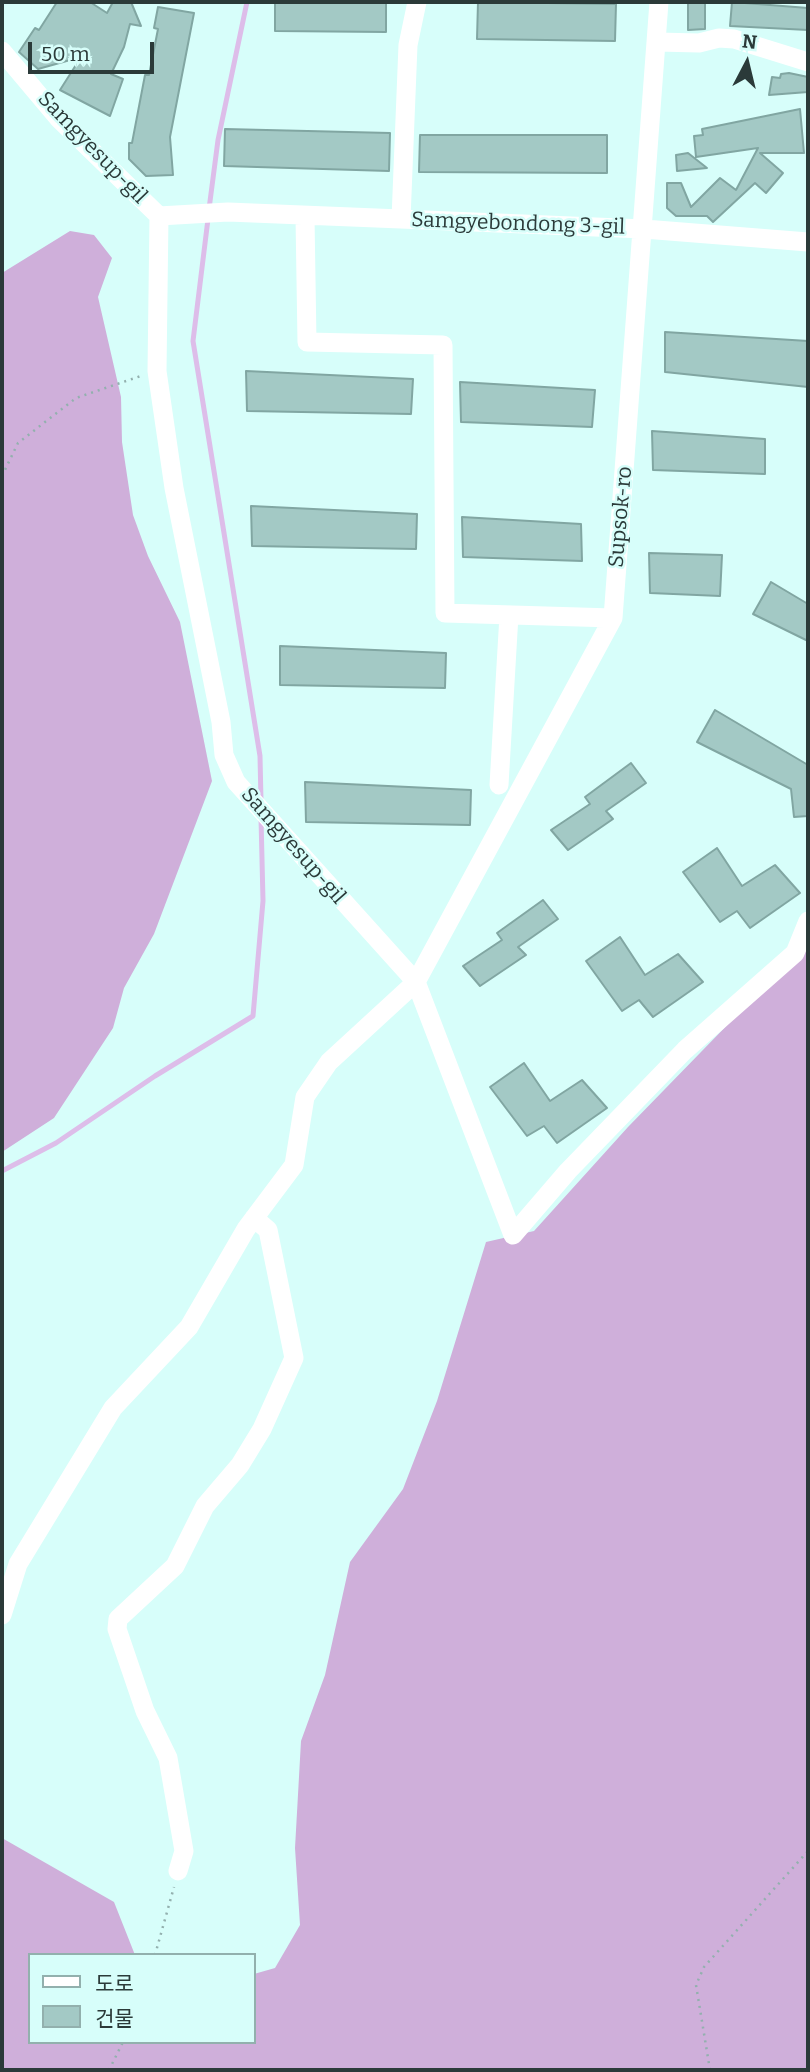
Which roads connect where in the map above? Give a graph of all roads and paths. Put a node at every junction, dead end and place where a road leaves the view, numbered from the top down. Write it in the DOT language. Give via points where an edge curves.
graph roads {
  1 [pos="416,2"];
  2 [pos="659,2"];
  3 [pos="657,42"];
  4 [pos="2,51"];
  5 [pos="808,62"];
  6 [pos="159,216"];
  7 [pos="304,217"];
  8 [pos="401,219"];
  9 [pos="644,229"];
  10 [pos="808,242"];
  11 [pos="156,371"];
  12 [pos="2,476"];
  13 [pos="509,615"];
  14 [pos="613,618"];
  15 [pos="499,785"];
  16 [pos="808,921"];
  17 [pos="416,982"];
  18 [pos="254,1218"];
  19 [pos="2,1615"];
  20 [pos="808,1851"];
  21 [pos="178,1871"];
  22 [pos="156,1953"];
  23 [pos="122,2044"];
  24 [pos="109,2070"];
  25 [pos="710,2070"];
  1 -- 8 [label="street" via="408,45"];
  2 -- 3 [label="street, Supsok-ro"];
  3 -- 5 [label="street" via="734,39"];
  3 -- 9 [label="street, Supsok-ro"];
  4 -- 6 [label="street, Samgyesup-gil" via="59,119"];
  6 -- 7 [label="street, Samgyebondong 3-gil" via="228,212"];
  6 -- 11 [label="street, Samgyesup-gil"];
  7 -- 8 [label="street, Samgyebondong 3-gil"];
  7 -- 13 [label="street" via="307,342 443,345 445,613"];
  8 -- 9 [label="street, Samgyebondong 3-gil"];
  9 -- 10 [label="street, Samgyebondong 3-gil"];
  9 -- 14 [label="street, Supsok-ro"];
  11 -- 12 [label="path" via="76,398 18,443"];
  11 -- 17 [label="street, Samgyesup-gil" via="224,755 236,782"];
  13 -- 14 [label="street"];
  13 -- 15 [label="street"];
  14 -- 17 [label="street, Supsok-ro"];
  16 -- 17 [label="street, Samgyesup-gil" via="795,953 685,1050 513,1235"];
  17 -- 18 [label="street, Supsok-ro" via="329,1062 305,1097 294,1165"];
  18 -- 19 [label="street, Supsok-ro" via="190,1327 113,1408 18,1564"];
  18 -- 21 [label="street" via="268,1230 294,1358 262,1429 240,1465 205,1506 175,1566 118,1619 117,1629 145,1711 168,1758 184,1851"];
  20 -- 25 [label="path" via="704,1966 696,1985"];
  21 -- 22 [label="path"];
  23 -- 24 [label="path"];
}
